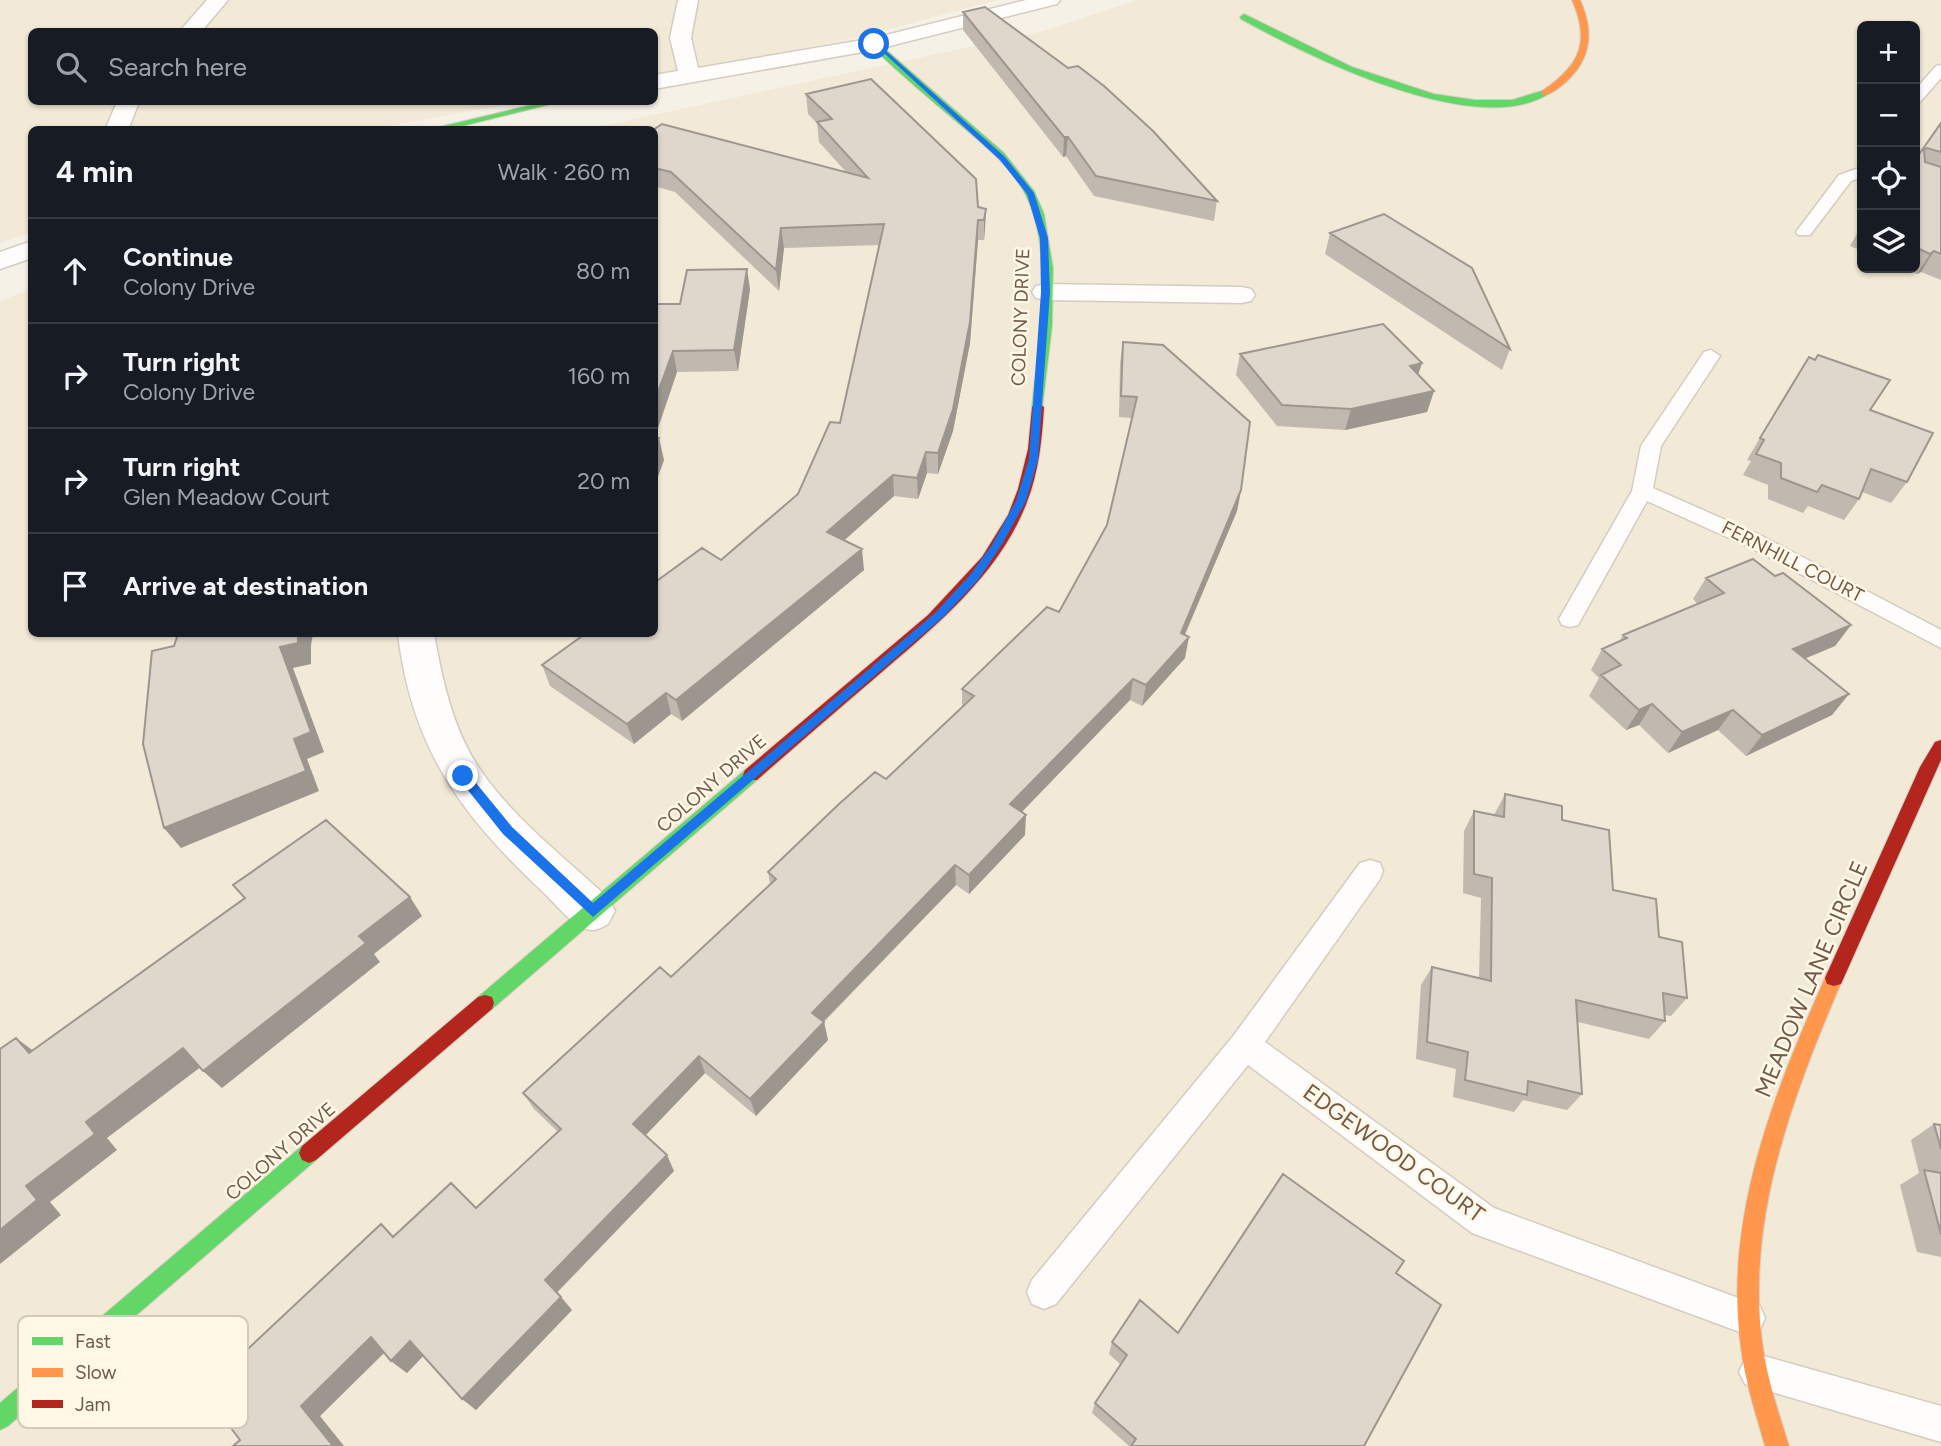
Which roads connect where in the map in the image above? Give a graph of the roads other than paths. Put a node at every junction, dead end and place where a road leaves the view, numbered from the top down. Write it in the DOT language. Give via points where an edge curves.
graph roads {
  1 [pos="218,0"];
  2 [pos="688,0"];
  3 [pos="1050,0"];
  4 [pos="1576,0"];
  5 [pos="1244,17"];
  6 [pos="193,28"];
  7 [pos="874,44"];
  8 [pos="1940,71"];
  9 [pos="691,75"];
  10 [pos="658,81"];
  11 [pos="1920,93"];
  12 [pos="127,105"];
  13 [pos="541,105"];
  14 [pos="118,126"];
  15 [pos="449,126"];
  16 [pos="1857,174"];
  17 [pos="1804,232"];
  18 [pos="28,250"];
  19 [pos="0,261"];
  20 [pos="1045,292"];
  21 [pos="1241,295"];
  22 [pos="1711,356"];
  23 [pos="1642,491"];
  24 [pos="1570,619"];
  25 [pos="416,637"];
  26 [pos="1941,640"];
  27 [pos="1941,746"];
  28 [pos="1370,871"];
  29 [pos="593,911"];
  30 [pos="1245,1045"];
  31 [pos="1044,1293"];
  32 [pos="119,1316"];
  33 [pos="1748,1318"];
  34 [pos="1756,1372"];
  35 [pos="18,1403"];
  36 [pos="0,1418"];
  37 [pos="1941,1424"];
  38 [pos="1777,1446"];
  1 -- 6 [label="street"];
  2 -- 9 [label="street" via="679,38"];
  3 -- 7 [label="street"];
  4 -- 5 [label="street" via="1589,25 1580,60 1556,86 1536,97 1509,101 1475,102 1423,92 1298,48"];
  7 -- 9 [label="street"];
  7 -- 20 [label="street, COLONY DRIVE" via="1002,158 1031,193 1044,238"];
  8 -- 11 [label="lane"];
  9 -- 10 [label="street"];
  12 -- 14 [label="street"];
  13 -- 15 [label="street"];
  16 -- 17 [label="lane" via="1844,178"];
  18 -- 19 [label="street"];
  20 -- 21 [label="street"];
  20 -- 29 [label="street, COLONY DRIVE" via="1034,459 1021,501 974,578 938,615"];
  22 -- 23 [label="lane" via="1651,446"];
  23 -- 24 [label="lane"];
  23 -- 26 [label="lane, FERNHILL COURT" via="1714,520"];
  25 -- 29 [label="street" via="439,723 463,776 507,831"];
  27 -- 33 [label="street, MEADOW LANE CIRCLE" via="1796,1063 1753,1214"];
  28 -- 30 [label="lane"];
  29 -- 32 [label="street, COLONY DRIVE"];
  30 -- 31 [label="lane"];
  30 -- 33 [label="lane, EDGEWOOD COURT" via="1484,1221"];
  33 -- 34 [label="street, MEADOW LANE CIRCLE"];
  34 -- 37 [label="lane"];
  34 -- 38 [label="street, MEADOW LANE CIRCLE"];
  35 -- 36 [label="street, COLONY DRIVE"];
}
